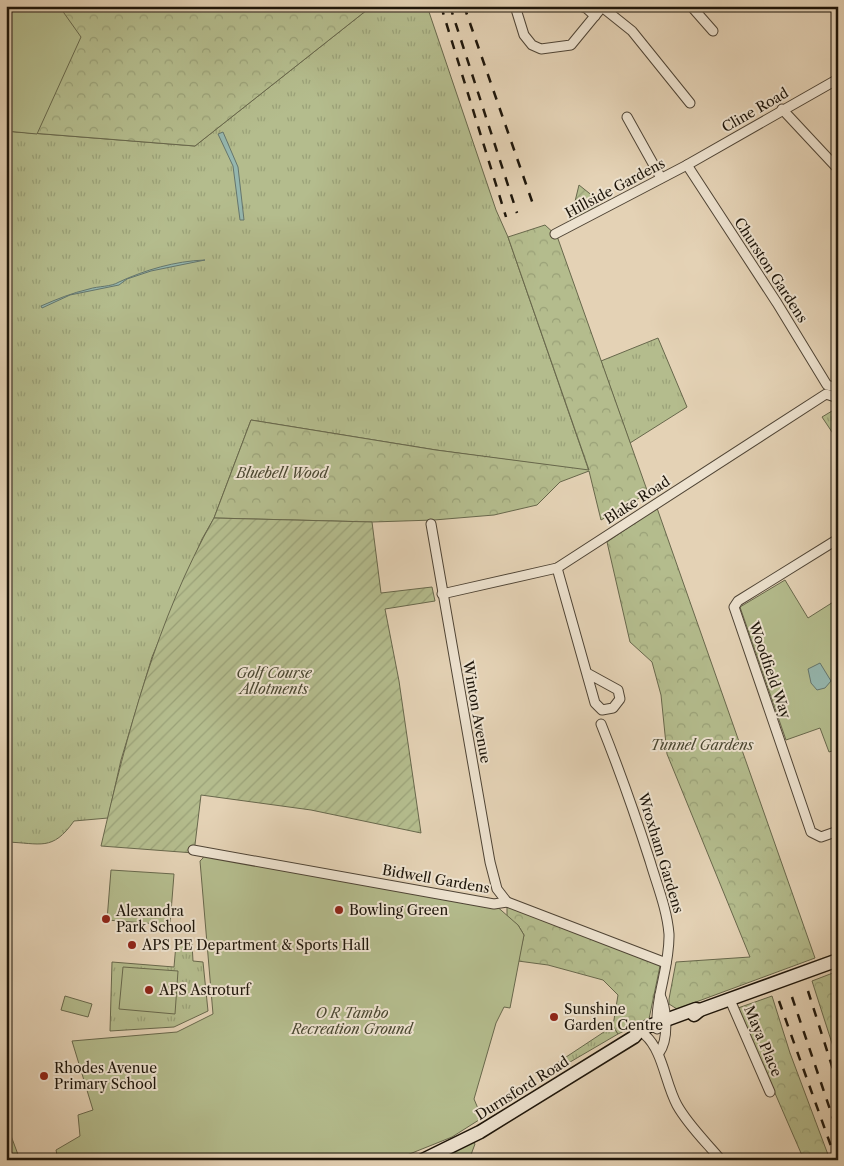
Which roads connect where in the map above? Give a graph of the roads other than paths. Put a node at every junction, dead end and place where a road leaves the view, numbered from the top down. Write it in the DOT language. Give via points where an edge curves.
graph roads {
  1 [pos="515,6"];
  2 [pos="580,6"];
  3 [pos="691,6"];
  4 [pos="603,7"];
  5 [pos="595,16"];
  6 [pos="713,31"];
  7 [pos="838,79"];
  8 [pos="690,103"];
  9 [pos="782,109"];
  10 [pos="627,117"];
  11 [pos="687,166"];
  12 [pos="838,169"];
  13 [pos="662,178"];
  14 [pos="555,234"];
  15 [pos="835,392"];
  16 [pos="431,524"];
  17 [pos="838,539"];
  18 [pos="557,568"];
  19 [pos="442,594"];
  20 [pos="587,673"];
  21 [pos="601,724"];
  22 [pos="838,831"];
  23 [pos="193,850"];
  24 [pos="507,902"];
  25 [pos="838,960"];
  26 [pos="666,963"];
  27 [pos="730,1000"];
  28 [pos="661,1025"];
  29 [pos="639,1036"];
  30 [pos="659,1053"];
  31 [pos="770,1092"];
  32 [pos="423,1160"];
  33 [pos="721,1160"];
  1 -- 5 [label="street" via="524,35 532,45 541,49 571,45"];
  2 -- 5 [label="street"];
  3 -- 6 [label="street"];
  4 -- 5 [label="street"];
  4 -- 8 [label="street" via="632,31"];
  7 -- 9 [label="street, Cline Road"];
  9 -- 11 [label="street, Cline Road"];
  9 -- 12 [label="street"];
  10 -- 13 [label="street"];
  11 -- 13 [label="street, Hillside Gardens"];
  11 -- 15 [label="street, Churston Gardens" via="827,385"];
  13 -- 14 [label="street, Hillside Gardens"];
  15 -- 18 [label="street, Blake Road" via="826,394"];
  16 -- 19 [label="street, Winton Avenue"];
  17 -- 22 [label="street, Woodfield Way" via="738,601 734,607 811,832 821,837"];
  18 -- 19 [label="street, Blake Road"];
  18 -- 20 [label="street"];
  19 -- 24 [label="street, Winton Avenue" via="490,862 497,889"];
  21 -- 26 [label="street, Wroxham Gardens" via="627,790 666,913 669,936"];
  23 -- 24 [label="street, Bidwell Gardens" via="494,904"];
  24 -- 26 [label="street, Bidwell Gardens"];
  25 -- 27 [label="main road, Durnsford Road"];
  26 -- 28 [label="street, Wroxham Gardens" via="660,995"];
  27 -- 28 [label="main road, Durnsford Road" via="696,1009"];
  27 -- 31 [label="street, Maya Place"];
  28 -- 29 [label="main road, Durnsford Road" via="641,1029"];
  28 -- 30 [label="street, Wroxham Gardens" via="662,1048"];
  29 -- 30 [label="street"];
  29 -- 32 [label="main road, Durnsford Road" via="480,1132"];
  30 -- 33 [label="street" via="677,1106"];
}
